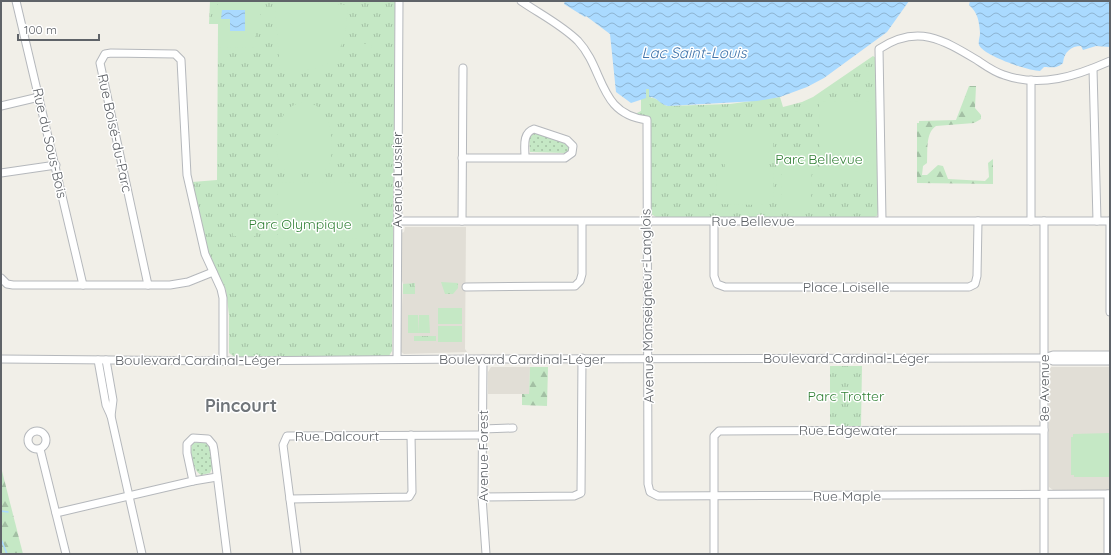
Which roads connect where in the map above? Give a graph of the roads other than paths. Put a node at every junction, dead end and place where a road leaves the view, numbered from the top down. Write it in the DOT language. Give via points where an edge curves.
graph roads {
  1 [pos="16,1"];
  2 [pos="399,1"];
  3 [pos="521,1"];
  4 [pos="1110,62"];
  5 [pos="463,68"];
  6 [pos="1093,69"];
  7 [pos="1031,80"];
  8 [pos="39,97"];
  9 [pos="1,106"];
  10 [pos="525,157"];
  11 [pos="462,158"];
  12 [pos="56,165"];
  13 [pos="1,173"];
  14 [pos="882,220"];
  15 [pos="397,221"];
  16 [pos="462,221"];
  17 [pos="647,221"];
  18 [pos="714,221"];
  19 [pos="978,221"];
  20 [pos="1031,221"];
  21 [pos="1044,221"];
  22 [pos="1097,221"];
  23 [pos="1110,221"];
  24 [pos="582,222"];
  25 [pos="213,272"];
  26 [pos="1,278"];
  27 [pos="83,285"];
  28 [pos="148,285"];
  29 [pos="466,287"];
  30 [pos="1110,312"];
  31 [pos="1110,355"];
  32 [pos="582,358"];
  33 [pos="1044,358"];
  34 [pos="1,359"];
  35 [pos="396,359"];
  36 [pos="483,359"];
  37 [pos="648,359"];
  38 [pos="98,360"];
  39 [pos="106,360"];
  40 [pos="223,361"];
  41 [pos="1110,361"];
  42 [pos="111,416"];
  43 [pos="514,428"];
  44 [pos="1044,430"];
  45 [pos="482,432"];
  46 [pos="411,436"];
  47 [pos="40,449"];
  48 [pos="217,477"];
  49 [pos="193,481"];
  50 [pos="650,492"];
  51 [pos="1109,494"];
  52 [pos="1044,495"];
  53 [pos="129,496"];
  54 [pos="714,496"];
  55 [pos="482,497"];
  56 [pos="290,499"];
  57 [pos="56,513"];
  58 [pos="66,554"];
  59 [pos="142,554"];
  60 [pos="227,554"];
  61 [pos="297,554"];
  62 [pos="486,554"];
  63 [pos="714,554"];
  64 [pos="1044,554"];
  65 [pos="1108,554"];
  1 -- 8 [label="street, Rue du Sous-Bois"];
  2 -- 15 [label="street, Avenue Lussier"];
  3 -- 17 [label="street, Avenue Monseigneur-Langlois" via="577,41 590,59 602,88 613,104 632,117 647,120"];
  4 -- 6 [label="street"];
  5 -- 11 [label="street"];
  6 -- 7 [label="street" via="1060,79"];
  6 -- 22 [label="street"];
  7 -- 14 [label="street" via="999,73 952,46 926,36 904,37 879,49"];
  7 -- 20 [label="street"];
  8 -- 9 [label="street"];
  8 -- 12 [label="street, Rue du Sous-Bois"];
  10 -- 10 [label="street" via="566,158 572,153 573,146 567,140 534,129 528,131 525,137"];
  10 -- 11 [label="street"];
  11 -- 16 [label="street"];
  12 -- 13 [label="street"];
  12 -- 27 [label="street, Rue du Sous-Bois"];
  14 -- 18 [label="street, Rue Bellevue"];
  14 -- 19 [label="street, Rue Bellevue"];
  15 -- 16 [label="street, Rue Bellevue"];
  15 -- 35 [label="street, Avenue Lussier"];
  16 -- 24 [label="street, Rue Bellevue"];
  17 -- 18 [label="street, Rue Bellevue"];
  17 -- 24 [label="street, Rue Bellevue"];
  17 -- 37 [label="street, Avenue Monseigneur-Langlois"];
  18 -- 19 [label="street, Place Loiselle" via="714,276 717,284 725,287 969,287 975,284 977,276"];
  19 -- 20 [label="street, Rue Bellevue"];
  20 -- 21 [label="street, Rue Bellevue"];
  21 -- 22 [label="street, Rue Bellevue"];
  21 -- 33 [label="street, 8e Avenue"];
  22 -- 23 [label="street, Rue Bellevue"];
  23 -- 30 [label="street"];
  24 -- 29 [label="street" via="582,274 575,286"];
  25 -- 28 [label="street" via="179,284"];
  25 -- 28 [label="street, Rue Boisé-du-Parc" via="201,242 187,175 181,60 175,54 105,54 100,63"];
  25 -- 40 [label="street, Rue Boisé-du-Parc" via="223,298"];
  26 -- 27 [label="street" via="7,284 13,285"];
  27 -- 28 [label="street"];
  31 -- 33 [label="street, Boulevard Cardinal-Léger" via="1053,355"];
  32 -- 36 [label="street, Boulevard Cardinal-Léger"];
  32 -- 37 [label="street, Boulevard Cardinal-Léger"];
  32 -- 55 [label="street" via="581,493 577,496"];
  33 -- 37 [label="street, Boulevard Cardinal-Léger"];
  33 -- 41 [label="street, Boulevard Cardinal-Léger" via="1053,361"];
  33 -- 44 [label="street, 8e Avenue"];
  34 -- 38 [label="street, Boulevard Cardinal-Léger"];
  35 -- 36 [label="street, Boulevard Cardinal-Léger"];
  35 -- 40 [label="street, Boulevard Cardinal-Léger"];
  36 -- 45 [label="street, Avenue Forest"];
  37 -- 50 [label="street, Avenue Monseigneur-Langlois"];
  38 -- 39 [label="street, Boulevard Cardinal-Léger"];
  38 -- 42 [label="street" via="106,404"];
  39 -- 40 [label="street, Boulevard Cardinal-Léger"];
  39 -- 42 [label="street" via="113,402"];
  42 -- 53 [label="street"];
  43 -- 45 [label="street, Rue Dalcourt"];
  44 -- 52 [label="street, 8e Avenue"];
  44 -- 54 [label="street, Rue Edgewater" via="719,431 714,436"];
  45 -- 46 [label="street, Rue Dalcourt"];
  45 -- 55 [label="street, Avenue Forest"];
  46 -- 56 [label="street" via="412,492 409,497"];
  46 -- 56 [label="street, Rue Dalcourt" via="287,436 283,445"];
  47 -- 57 [label="street"];
  48 -- 49 [label="street"];
  48 -- 49 [label="street" via="211,441 193,438 187,444 187,449"];
  48 -- 60 [label="street"];
  49 -- 53 [label="street"];
  50 -- 54 [label="street, Rue Maple" via="658,496"];
  51 -- 52 [label="street, Rue Maple"];
  51 -- 65 [label="street"];
  52 -- 54 [label="street, Rue Maple"];
  52 -- 64 [label="street, 8e Avenue"];
  53 -- 57 [label="street"];
  53 -- 59 [label="street"];
  54 -- 63 [label="street, Rue Edgewater"];
  55 -- 62 [label="street, Avenue Forest"];
  56 -- 61 [label="street, Rue Dalcourt"];
  57 -- 58 [label="street"];
}
